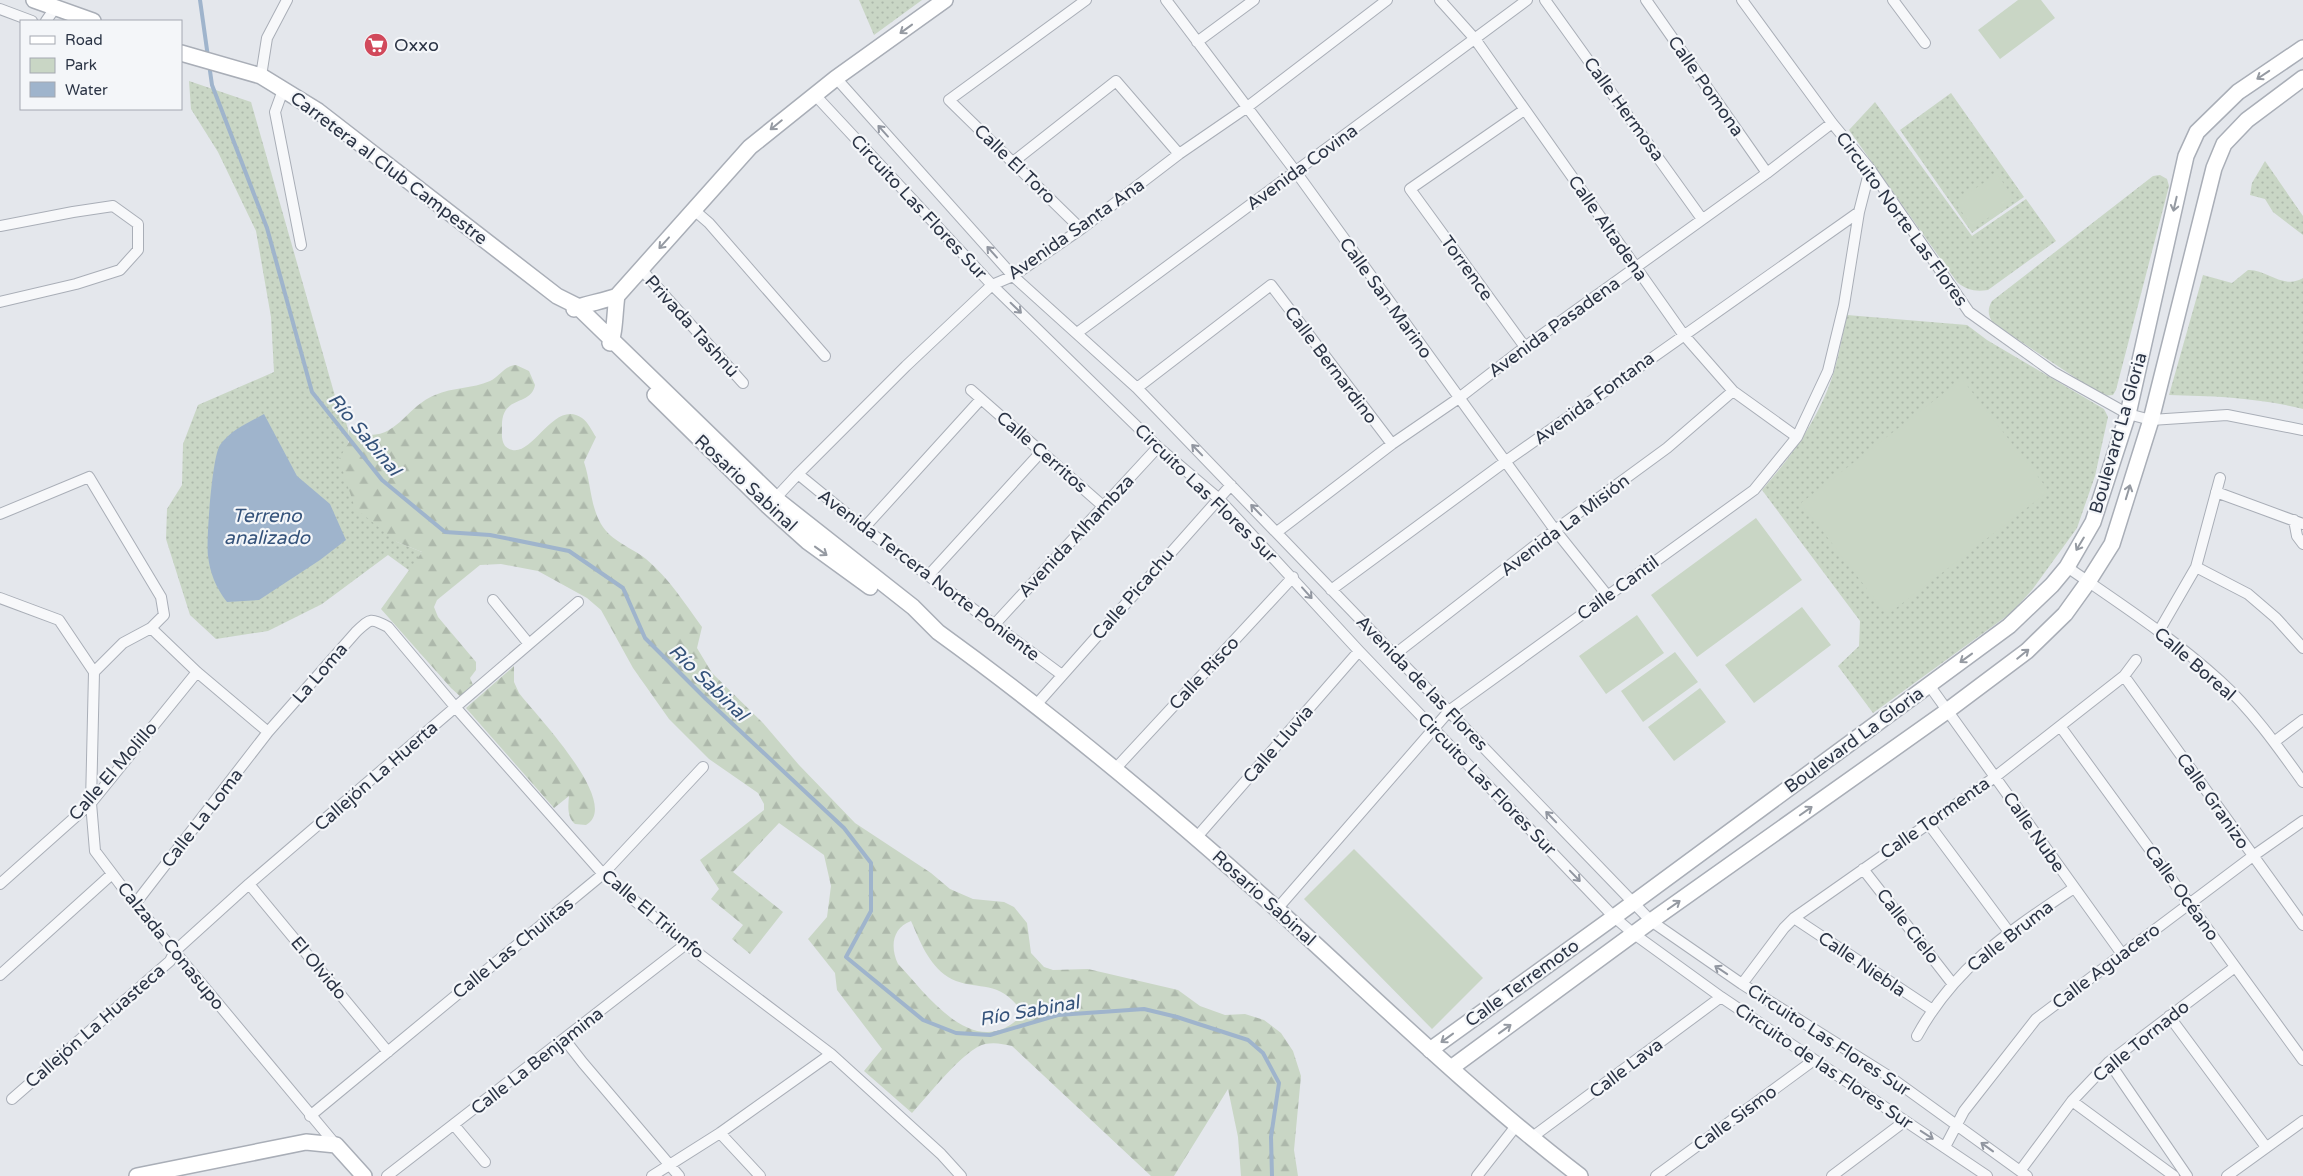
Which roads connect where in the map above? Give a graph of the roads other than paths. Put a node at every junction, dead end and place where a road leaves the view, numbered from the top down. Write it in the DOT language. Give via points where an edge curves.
graph roads {
  1 [pos="34,0"];
  2 [pos="287,0"];
  3 [pos="946,0"];
  4 [pos="1086,0"];
  5 [pos="1166,0"];
  6 [pos="1254,0"];
  7 [pos="1387,0"];
  8 [pos="1440,0"];
  9 [pos="1527,0"];
  10 [pos="1545,0"];
  11 [pos="1646,0"];
  12 [pos="1742,0"];
  13 [pos="1893,0"];
  14 [pos="56,8"];
  15 [pos="0,9"];
  16 [pos="29,20"];
  17 [pos="47,20"];
  18 [pos="90,20"];
  19 [pos="1475,39"];
  20 [pos="1197,42"];
  21 [pos="1925,43"];
  22 [pos="2303,48"];
  23 [pos="182,53"];
  24 [pos="261,76"];
  25 [pos="836,78"];
  26 [pos="2303,78"];
  27 [pos="283,90"];
  28 [pos="814,95"];
  29 [pos="1246,108"];
  30 [pos="1524,110"];
  31 [pos="1832,123"];
  32 [pos="1179,154"];
  33 [pos="1013,162"];
  34 [pos="1870,170"];
  35 [pos="1296,172"];
  36 [pos="1767,173"];
  37 [pos="694,210"];
  38 [pos="1859,212"];
  39 [pos="1702,219"];
  40 [pos="0,226"];
  41 [pos="1081,229"];
  42 [pos="301,245"];
  43 [pos="1636,268"];
  44 [pos="641,269"];
  45 [pos="1013,276"];
  46 [pos="992,285"];
  47 [pos="617,296"];
  48 [pos="0,302"];
  49 [pos="574,309"];
  50 [pos="1077,334"];
  51 [pos="1683,334"];
  52 [pos="610,342"];
  53 [pos="1525,347"];
  54 [pos="825,356"];
  55 [pos="743,383"];
  56 [pos="1137,388"];
  57 [pos="971,390"];
  58 [pos="1733,391"];
  59 [pos="1459,398"];
  60 [pos="981,399"];
  61 [pos="2128,414"];
  62 [pos="2151,420"];
  63 [pos="2303,430"];
  64 [pos="1797,437"];
  65 [pos="1392,444"];
  66 [pos="1158,447"];
  67 [pos="1040,452"];
  68 [pos="1506,461"];
  69 [pos="798,474"];
  70 [pos="2220,478"];
  71 [pos="1231,485"];
  72 [pos="2216,492"];
  73 [pos="1218,498"];
  74 [pos="772,503"];
  75 [pos="1103,506"];
  76 [pos="0,514"];
  77 [pos="2299,522"];
  78 [pos="864,528"];
  79 [pos="1555,530"];
  80 [pos="1277,532"];
  81 [pos="2303,544"];
  82 [pos="2067,567"];
  83 [pos="2196,567"];
  84 [pos="928,576"];
  85 [pos="1293,577"];
  86 [pos="2088,582"];
  87 [pos="1332,590"];
  88 [pos="1607,595"];
  89 [pos="0,598"];
  90 [pos="493,600"];
  91 [pos="578,602"];
  92 [pos="376,620"];
  93 [pos="994,625"];
  94 [pos="150,628"];
  95 [pos="2159,631"];
  96 [pos="529,644"];
  97 [pos="2303,648"];
  98 [pos="1360,651"];
  99 [pos="1394,654"];
  100 [pos="2136,660"];
  101 [pos="94,672"];
  102 [pos="197,672"];
  103 [pos="1062,675"];
  104 [pos="2124,676"];
  105 [pos="1929,685"];
  106 [pos="1036,705"];
  107 [pos="456,708"];
  108 [pos="1450,710"];
  109 [pos="1947,711"];
  110 [pos="2303,720"];
  111 [pos="2060,726"];
  112 [pos="1435,729"];
  113 [pos="268,732"];
  114 [pos="2274,742"];
  115 [pos="703,767"];
  116 [pos="1116,768"];
  117 [pos="1995,777"];
  118 [pos="2303,782"];
  119 [pos="91,802"];
  120 [pos="2303,821"];
  121 [pos="1928,823"];
  122 [pos="1196,838"];
  123 [pos="2253,856"];
  124 [pos="1863,869"];
  125 [pos="112,874"];
  126 [pos="603,874"];
  127 [pos="0,884"];
  128 [pos="249,884"];
  129 [pos="2074,888"];
  130 [pos="1632,903"];
  131 [pos="2190,903"];
  132 [pos="135,904"];
  133 [pos="1277,909"];
  134 [pos="1614,917"];
  135 [pos="1794,918"];
  136 [pos="1651,921"];
  137 [pos="2303,925"];
  138 [pos="2009,932"];
  139 [pos="1634,934"];
  140 [pos="686,944"];
  141 [pos="175,951"];
  142 [pos="2122,954"];
  143 [pos="2235,967"];
  144 [pos="0,975"];
  145 [pos="1952,983"];
  146 [pos="1742,984"];
  147 [pos="1722,997"];
  148 [pos="1931,1010"];
  149 [pos="2169,1016"];
  150 [pos="1917,1036"];
  151 [pos="566,1040"];
  152 [pos="1430,1050"];
  153 [pos="388,1052"];
  154 [pos="831,1054"];
  155 [pos="1814,1060"];
  156 [pos="2303,1060"];
  157 [pos="2109,1062"];
  158 [pos="1451,1068"];
  159 [pos="12,1099"];
  160 [pos="2072,1101"];
  161 [pos="310,1116"];
  162 [pos="1905,1121"];
  163 [pos="2303,1121"];
  164 [pos="454,1125"];
  165 [pos="1957,1125"];
  166 [pos="1516,1126"];
  167 [pos="720,1132"];
  168 [pos="1531,1138"];
  169 [pos="336,1145"];
  170 [pos="1945,1147"];
  171 [pos="2266,1147"];
  172 [pos="484,1162"];
  173 [pos="669,1164"];
  174 [pos="2023,1174"];
  175 [pos="137,1176"];
  176 [pos="364,1176"];
  177 [pos="387,1176"];
  178 [pos="652,1176"];
  179 [pos="680,1176"];
  180 [pos="760,1176"];
  181 [pos="961,1176"];
  182 [pos="1477,1176"];
  183 [pos="1580,1176"];
  184 [pos="1656,1176"];
  185 [pos="1832,1176"];
  186 [pos="1987,1176"];
  187 [pos="2174,1176"];
  188 [pos="2188,1176"];
  189 [pos="2227,1176"];
  1 -- 14 [label="street"];
  2 -- 24 [label="street" via="267,38"];
  3 -- 25 [label="street, one-way"];
  4 -- 33 [label="street, Calle El Toro" via="949,100"];
  5 -- 20 [label="street, Calle San Marino"];
  6 -- 20 [label="street"];
  7 -- 29 [label="street, Avenida Santa Ana"];
  8 -- 19 [label="street, Calle Altadena"];
  9 -- 19 [label="street, Avenida Covina"];
  10 -- 39 [label="street, Calle Hermosa"];
  11 -- 36 [label="street, Calle Pomona"];
  12 -- 31 [label="street, Circuito Norte Las Flores"];
  13 -- 21 [label="street"];
  14 -- 17 [label="street"];
  14 -- 18 [label="street"];
  15 -- 16 [label="street"];
  19 -- 30 [label="street, Calle Altadena"];
  19 -- 35 [label="street, Avenida Covina"];
  20 -- 29 [label="street, Calle San Marino"];
  22 -- 61 [label="street, Boulevard La Gloria, one-way" via="2238,92 2197,132 2186,156"];
  23 -- 24 [label="street, Carretera al Club Campestre"];
  24 -- 27 [label="street, Carretera al Club Campestre"];
  25 -- 28 [label="street"];
  45 -- 25 [label="street, Circuito Las Flores Sur, one-way"];
  26 -- 62 [label="street, Boulevard La Gloria" via="2248,120 2224,144 2214,168"];
  27 -- 42 [label="street" via="274,112"];
  27 -- 49 [label="street, Carretera al Club Campestre" via="318,111"];
  28 -- 37 [label="street, one-way" via="750,147"];
  28 -- 46 [label="street, Circuito Las Flores Sur"];
  29 -- 32 [label="street, Avenida Santa Ana"];
  29 -- 35 [label="street, Calle San Marino"];
  30 -- 43 [label="street, Calle Altadena"];
  30 -- 53 [label="street, Torrence" via="1410,189"];
  31 -- 34 [label="street, Circuito Norte Las Flores"];
  31 -- 36 [label="street, Avenida Pasadena"];
  32 -- 33 [label="street" via="1116,81"];
  32 -- 41 [label="street, Avenida Santa Ana"];
  33 -- 41 [label="street, Calle El Toro"];
  34 -- 38 [label="street, Calle Cantil"];
  34 -- 61 [label="street, Circuito Norte Las Flores" via="1969,312 2053,372"];
  35 -- 50 [label="street, Avenida Covina"];
  35 -- 59 [label="street, Calle San Marino"];
  36 -- 39 [label="street, Avenida Pasadena"];
  37 -- 44 [label="street, one-way"];
  37 -- 54 [label="street"];
  38 -- 51 [label="street, Avenida Fontana"];
  38 -- 64 [label="street, Calle Cantil" via="1844,305 1828,371"];
  39 -- 43 [label="street, Avenida Pasadena"];
  40 -- 48 [label="street" via="113,206 138,224 138,250 120,270"];
  41 -- 45 [label="street, Avenida Santa Ana"];
  43 -- 51 [label="street, Calle Altadena"];
  43 -- 53 [label="street, Avenida Pasadena"];
  44 -- 47 [label="street"];
  44 -- 55 [label="street, Privada Tashnú"];
  45 -- 46 [label="street, Avenida Santa Ana"];
  45 -- 50 [label="street, Circuito Las Flores Sur"];
  46 -- 66 [label="street, Circuito Las Flores Sur, one-way"];
  46 -- 69 [label="street, Avenida Santa Ana"];
  47 -- 49 [label="street"];
  47 -- 52 [label="street"];
  49 -- 52 [label="street, Rosario Sabinal"];
  50 -- 56 [label="street, Circuito Las Flores Sur"];
  51 -- 58 [label="street, Calle Altadena"];
  51 -- 68 [label="street, Avenida Fontana"];
  52 -- 74 [label="street, Rosario Sabinal"];
  53 -- 59 [label="street, Avenida Pasadena"];
  56 -- 65 [label="street, Calle Bernardino" via="1271,285"];
  71 -- 56 [label="street, Circuito Las Flores Sur, one-way"];
  57 -- 60 [label="street, Calle Cerritos"];
  58 -- 64 [label="street, Calle Altadena"];
  58 -- 79 [label="street, Avenida La Misión" via="1667,448"];
  59 -- 65 [label="street, Avenida Pasadena"];
  59 -- 68 [label="street, Calle San Marino"];
  60 -- 67 [label="street, Calle Cerritos"];
  60 -- 78 [label="street"];
  61 -- 62 [label="street, Circuito Norte Las Flores"];
  61 -- 82 [label="street, Boulevard La Gloria, one-way" via="2093,522"];
  62 -- 63 [label="street, Circuito Norte Las Flores" via="2227,415"];
  86 -- 62 [label="street, Boulevard La Gloria, one-way" via="2112,544"];
  64 -- 88 [label="street, Calle Cantil" via="1754,490"];
  65 -- 80 [label="street, Avenida Pasadena"];
  66 -- 73 [label="street, Circuito Las Flores Sur"];
  66 -- 75 [label="street, Avenida Alhambza"];
  67 -- 75 [label="street, Calle Cerritos"];
  67 -- 84 [label="street"];
  68 -- 79 [label="street, Calle San Marino"];
  68 -- 87 [label="street, Avenida Fontana"];
  69 -- 74 [label="street, Avenida Santa Ana"];
  69 -- 78 [label="street, Avenida Tercera Norte Poniente"];
  70 -- 72 [label="street"];
  71 -- 73 [label="street, Calle Picachu"];
  80 -- 71 [label="street, Avenida de las Flores, one-way"];
  72 -- 77 [label="street"];
  72 -- 83 [label="street"];
  73 -- 85 [label="street, Circuito Las Flores Sur"];
  73 -- 103 [label="street, Calle Picachu"];
  74 -- 106 [label="street, Rosario Sabinal" via="913,607 938,632"];
  75 -- 93 [label="street, Avenida Alhambza"];
  76 -- 94 [label="street" via="89,477 161,597 164,615"];
  77 -- 81 [label="street" via="2297,536"];
  78 -- 84 [label="street, Avenida Tercera Norte Poniente"];
  79 -- 88 [label="street, Calle San Marino"];
  79 -- 99 [label="street, Avenida La Misión"];
  80 -- 87 [label="street, Avenida de las Flores"];
  82 -- 86 [label="street, Calle Boreal"];
  82 -- 105 [label="street, Boulevard La Gloria, one-way" via="2009,626"];
  83 -- 95 [label="street"];
  83 -- 97 [label="street" via="2248,594"];
  84 -- 93 [label="street, Avenida Tercera Norte Poniente"];
  85 -- 98 [label="street, Circuito Las Flores Sur, one-way"];
  85 -- 116 [label="street, Calle Risco"];
  86 -- 95 [label="street, Calle Boreal"];
  109 -- 86 [label="street, Boulevard La Gloria, one-way" via="2027,651 2064,614"];
  87 -- 99 [label="street, Avenida de las Flores"];
  88 -- 108 [label="street, Calle Cantil"];
  89 -- 101 [label="street" via="59,620"];
  90 -- 96 [label="street"];
  91 -- 96 [label="street, Callejón La Huerta"];
  92 -- 107 [label="street, Calle El Triunfo" via="388,627"];
  92 -- 113 [label="street, La Loma" via="369,620 356,632"];
  93 -- 103 [label="street, Avenida Tercera Norte Poniente"];
  94 -- 101 [label="street" via="122,643"];
  94 -- 102 [label="street"];
  95 -- 114 [label="street, Calle Boreal" via="2221,682"];
  96 -- 107 [label="street, Callejón La Huerta"];
  98 -- 112 [label="street, Circuito Las Flores Sur"];
  98 -- 122 [label="street, Calle Lluvia"];
  99 -- 108 [label="street, Avenida de las Flores"];
  100 -- 104 [label="street, Calle Tormenta"];
  101 -- 119 [label="street, Calzada Conasupo"];
  102 -- 113 [label="street"];
  102 -- 119 [label="street, Calle El Molillo"];
  103 -- 106 [label="street, Calle Picachu"];
  104 -- 111 [label="street, Calle Tormenta"];
  104 -- 123 [label="street, Calle Granizo"];
  105 -- 109 [label="street, Calle Nube"];
  105 -- 130 [label="street, Boulevard La Gloria"];
  106 -- 116 [label="street, Rosario Sabinal"];
  107 -- 126 [label="street, Calle El Triunfo"];
  107 -- 128 [label="street, Callejón La Huerta"];
  108 -- 112 [label="street, Calle Cantil"];
  130 -- 108 [label="street, Avenida de las Flores, one-way"];
  109 -- 117 [label="street, Calle Nube"];
  136 -- 109 [label="street, Boulevard La Gloria, one-way"];
  110 -- 114 [label="street"];
  111 -- 117 [label="street, Calle Tormenta"];
  111 -- 131 [label="street, Calle Océano"];
  112 -- 133 [label="street, Calle Cantil"];
  112 -- 134 [label="street, Circuito Las Flores Sur, one-way"];
  113 -- 132 [label="street, Calle La Loma"];
  114 -- 118 [label="street, Calle Boreal"];
  115 -- 126 [label="street, Calle Las Chulitas"];
  116 -- 122 [label="street, Rosario Sabinal"];
  117 -- 121 [label="street, Calle Tormenta"];
  117 -- 129 [label="street, Calle Nube"];
  119 -- 125 [label="street, Calzada Conasupo" via="95,851"];
  119 -- 127 [label="street, Calle El Molillo"];
  120 -- 123 [label="street, Calle Aguacero"];
  121 -- 124 [label="street, Calle Tormenta"];
  121 -- 138 [label="street"];
  122 -- 133 [label="street, Rosario Sabinal"];
  123 -- 131 [label="street, Calle Aguacero"];
  123 -- 137 [label="street, Calle Granizo"];
  124 -- 135 [label="street, Calle Tormenta"];
  124 -- 145 [label="street, Calle Cielo"];
  125 -- 132 [label="street, Calzada Conasupo"];
  125 -- 144 [label="street"];
  126 -- 140 [label="street, Calle El Triunfo"];
  126 -- 153 [label="street, Calle Las Chulitas"];
  128 -- 141 [label="street, Callejón La Huerta"];
  128 -- 153 [label="street, El Olvido"];
  129 -- 138 [label="street, Calle Bruma"];
  129 -- 142 [label="street, Calle Nube"];
  130 -- 134 [label="street, Boulevard La Gloria"];
  130 -- 136 [label="street, Circuito Las Flores Sur"];
  131 -- 142 [label="street, Calle Aguacero"];
  131 -- 143 [label="street, Calle Océano"];
  132 -- 141 [label="street, Calzada Conasupo"];
  133 -- 152 [label="street, Rosario Sabinal"];
  134 -- 139 [label="street, Circuito de las Flores Sur"];
  134 -- 152 [label="street, Calle Terremoto, one-way"];
  135 -- 146 [label="street, Calle Tormenta"];
  135 -- 148 [label="street, Calle Niebla"];
  136 -- 139 [label="street, Boulevard La Gloria"];
  146 -- 136 [label="street, Circuito Las Flores Sur, one-way"];
  138 -- 145 [label="street, Calle Bruma"];
  139 -- 147 [label="street, Circuito de las Flores Sur"];
  158 -- 139 [label="street, Calle Terremoto, one-way"];
  140 -- 151 [label="street, Calle La Benjamina"];
  140 -- 154 [label="street, Calle El Triunfo"];
  141 -- 159 [label="street, Callejón La Huasteca" via="170,961"];
  141 -- 161 [label="street, Calzada Conasupo"];
  142 -- 165 [label="street, Calle Aguacero" via="2036,1019 1964,1111"];
  143 -- 149 [label="street, Calle Tornado"];
  143 -- 156 [label="street, Calle Océano"];
  145 -- 148 [label="street, Calle Bruma"];
  146 -- 165 [label="street, Circuito Las Flores Sur" via="1890,1077"];
  147 -- 155 [label="street, Circuito de las Flores Sur"];
  147 -- 168 [label="street, Calle Lava"];
  148 -- 150 [label="street, Calle Bruma"];
  149 -- 157 [label="street, Calle Tornado"];
  149 -- 171 [label="street"];
  151 -- 164 [label="street, Calle La Benjamina"];
  151 -- 173 [label="street"];
  152 -- 158 [label="street, Rosario Sabinal"];
  153 -- 161 [label="street, Calle Las Chulitas"];
  154 -- 167 [label="street"];
  154 -- 181 [label="street, Calle El Triunfo"];
  155 -- 162 [label="street, Circuito de las Flores Sur"];
  155 -- 184 [label="street, Calle Sismo"];
  157 -- 160 [label="street, Calle Tornado"];
  157 -- 188 [label="street"];
  158 -- 166 [label="street, Rosario Sabinal"];
  160 -- 174 [label="street, Calle Tornado"];
  160 -- 187 [label="street"];
  161 -- 169 [label="street, Calzada Conasupo"];
  162 -- 170 [label="street, Circuito de las Flores Sur, one-way"];
  162 -- 185 [label="street"];
  163 -- 171 [label="street"];
  164 -- 172 [label="street"];
  164 -- 177 [label="street, Calle La Benjamina"];
  165 -- 170 [label="street, Calle Aguacero"];
  174 -- 165 [label="street, Circuito Las Flores Sur, one-way"];
  166 -- 168 [label="street, Rosario Sabinal"];
  166 -- 182 [label="street"];
  167 -- 173 [label="street"];
  167 -- 180 [label="street"];
  168 -- 183 [label="street, Rosario Sabinal"];
  169 -- 175 [label="street" via="306,1142"];
  169 -- 176 [label="street, Calzada Conasupo"];
  170 -- 186 [label="street, Circuito de las Flores Sur"];
  171 -- 189 [label="street"];
  173 -- 178 [label="street"];
  173 -- 179 [label="street"];
}
